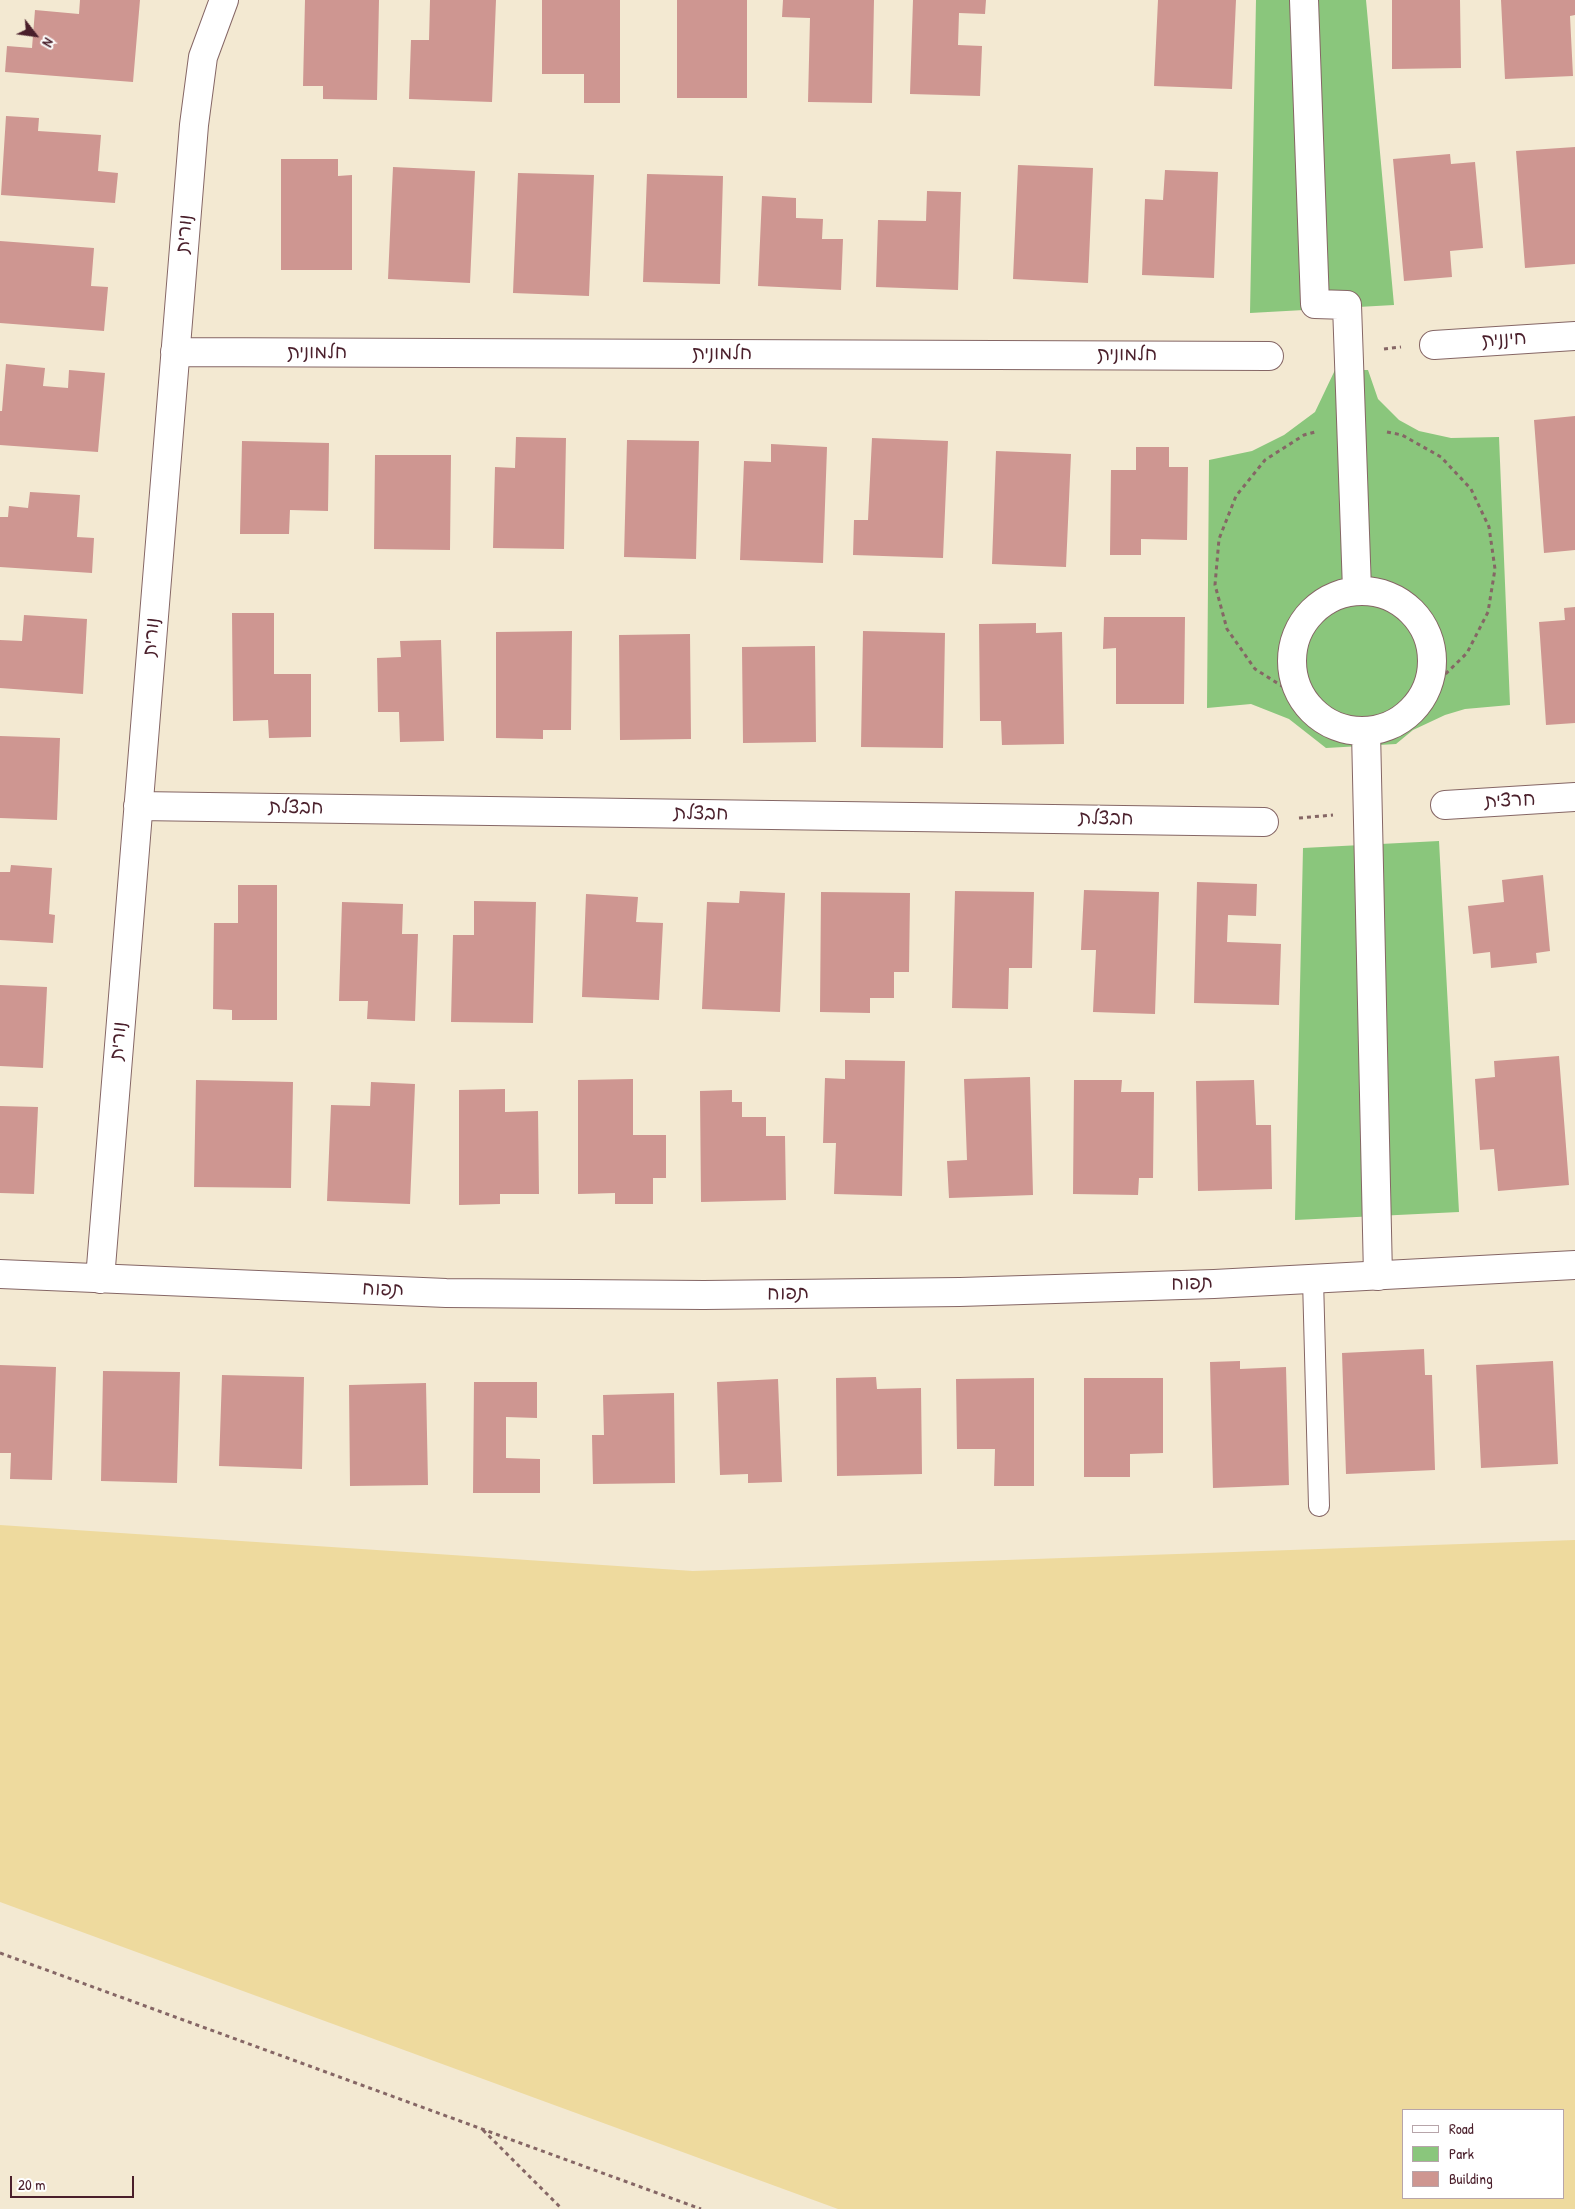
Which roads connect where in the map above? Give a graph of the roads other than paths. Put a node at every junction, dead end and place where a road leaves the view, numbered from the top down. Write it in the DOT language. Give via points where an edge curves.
graph roads {
  1 [pos="224,0"];
  2 [pos="1304,0"];
  3 [pos="1575,336"];
  4 [pos="1434,345"];
  5 [pos="175,352"];
  6 [pos="1269,356"];
  7 [pos="1357,590"];
  8 [pos="1366,731"];
  9 [pos="1575,798"];
  10 [pos="1445,805"];
  11 [pos="138,806"];
  12 [pos="1264,822"];
  13 [pos="1575,1265"];
  14 [pos="0,1274"];
  15 [pos="1378,1276"];
  16 [pos="100,1279"];
  17 [pos="1313,1279"];
  18 [pos="1318,1506"];
  1 -- 5 [label="street, נורית" via="203,57 194,125"];
  2 -- 7 [label="street" via="1314,304 1347,305"];
  3 -- 4 [label="street, חיננית"];
  5 -- 6 [label="street, חלמונית"];
  5 -- 11 [label="street, נורית"];
  7 -- 8 [label="street" via="1331,597 1309,613 1295,638 1292,666 1298,692 1315,714 1339,728"];
  7 -- 8 [label="street" via="1385,593 1409,607 1425,629 1432,655 1429,683 1415,708 1393,724"];
  8 -- 15 [label="street"];
  9 -- 10 [label="street, חרצית"];
  11 -- 12 [label="street, חבצלת"];
  11 -- 16 [label="street, נורית"];
  13 -- 15 [label="street, תפוח"];
  14 -- 16 [label="street, תפוח"];
  15 -- 17 [label="street, תפוח"];
  16 -- 17 [label="street, תפוח" via="446,1293 704,1295 970,1292"];
  17 -- 18 [label="lane"];
}
